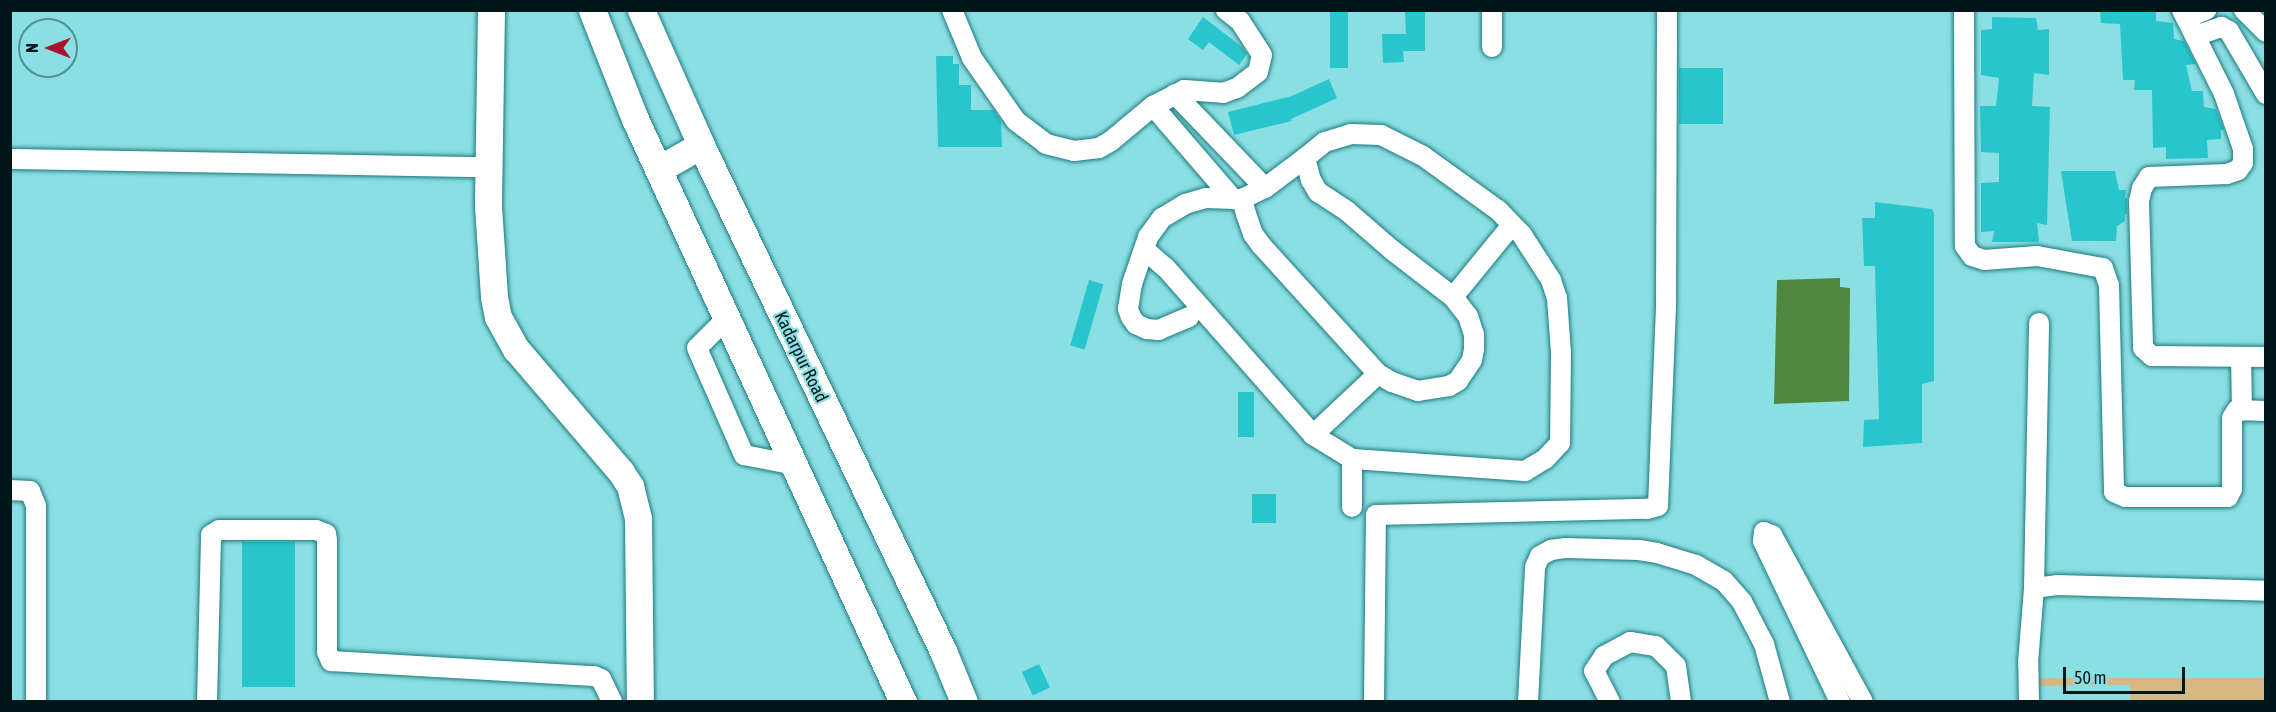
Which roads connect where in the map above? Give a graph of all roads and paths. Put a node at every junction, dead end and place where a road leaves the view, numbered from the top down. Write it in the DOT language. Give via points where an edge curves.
graph roads {
  1 [pos="491,10"];
  2 [pos="592,10"];
  3 [pos="641,10"];
  4 [pos="952,10"];
  5 [pos="1226,10"];
  6 [pos="1492,10"];
  7 [pos="1667,10"];
  8 [pos="1964,10"];
  9 [pos="2206,10"];
  10 [pos="2244,10"];
  11 [pos="2184,14"];
  12 [pos="2265,32"];
  13 [pos="2195,36"];
  14 [pos="1492,47"];
  15 [pos="1175,94"];
  16 [pos="2265,94"];
  17 [pos="1153,106"];
  18 [pos="701,145"];
  19 [pos="1305,158"];
  20 [pos="10,159"];
  21 [pos="488,166"];
  22 [pos="659,170"];
  23 [pos="1265,188"];
  24 [pos="1238,199"];
  25 [pos="1512,225"];
  26 [pos="1145,250"];
  27 [pos="1453,297"];
  28 [pos="1189,317"];
  29 [pos="727,318"];
  30 [pos="2039,323"];
  31 [pos="2112,356"];
  32 [pos="2152,356"];
  33 [pos="2241,357"];
  34 [pos="2265,357"];
  35 [pos="1378,374"];
  36 [pos="2242,411"];
  37 [pos="2265,411"];
  38 [pos="1313,435"];
  39 [pos="1352,459"];
  40 [pos="795,465"];
  41 [pos="10,490"];
  42 [pos="1352,507"];
  43 [pos="2034,588"];
  44 [pos="2265,591"];
  45 [pos="36,702"];
  46 [pos="207,702"];
  47 [pos="612,702"];
  48 [pos="640,702"];
  49 [pos="903,702"];
  50 [pos="964,702"];
  51 [pos="1374,702"];
  52 [pos="1528,702"];
  53 [pos="1610,702"];
  54 [pos="1681,702"];
  55 [pos="1780,702"];
  56 [pos="1840,702"];
  57 [pos="1863,702"];
  58 [pos="2029,702"];
  1 -- 21 [label="street"];
  2 -- 22 [label="street"];
  3 -- 18 [label="street, Kadarpur Road"];
  4 -- 17 [label="street" via="972,58 1017,121 1046,144 1074,151 1099,148"];
  5 -- 15 [label="street" via="1240,21 1262,56 1258,72 1223,93 1184,90"];
  6 -- 14 [label="street"];
  7 -- 51 [label="street" via="1666,306 1658,506 1376,515"];
  8 -- 31 [label="street" via="1965,246 1972,256 1984,260 2037,256 2103,268 2109,285"];
  9 -- 11 [label="street"];
  10 -- 12 [label="street"];
  11 -- 13 [label="street"];
  13 -- 16 [label="street" via="2217,27 2229,31"];
  13 -- 32 [label="street" via="2224,94 2243,149 2243,163 2227,174 2149,177 2142,188 2142,342 2146,353"];
  15 -- 17 [label="street"];
  15 -- 23 [label="street"];
  17 -- 24 [label="street"];
  18 -- 22 [label="street"];
  18 -- 50 [label="street, Kadarpur Road"];
  19 -- 23 [label="street"];
  19 -- 25 [label="street" via="1336,138 1366,134 1392,139 1466,185"];
  19 -- 27 [label="street" via="1318,192"];
  20 -- 21 [label="street"];
  21 -- 48 [label="street" via="490,270 502,324 516,349 621,472 635,502"];
  22 -- 29 [label="street"];
  23 -- 24 [label="street"];
  24 -- 26 [label="street" via="1206,198 1185,204 1154,226"];
  24 -- 35 [label="street" via="1252,234"];
  25 -- 27 [label="street"];
  25 -- 39 [label="street" via="1539,261 1557,298 1560,444 1525,471"];
  26 -- 28 [label="street" via="1132,284 1128,309 1131,317 1136,324 1159,330"];
  26 -- 38 [label="street" via="1172,275"];
  27 -- 35 [label="street" via="1468,316 1474,334 1472,360 1458,381 1418,391"];
  29 -- 40 [label="street"];
  29 -- 40 [label="street" via="697,348 744,455"];
  30 -- 43 [label="street"];
  31 -- 32 [label="street"];
  31 -- 36 [label="street" via="2113,486 2119,496 2228,497 2232,489 2231,424 2234,414"];
  32 -- 33 [label="street"];
  33 -- 34 [label="street"];
  33 -- 36 [label="street"];
  35 -- 38 [label="street"];
  36 -- 37 [label="street"];
  38 -- 39 [label="street"];
  39 -- 42 [label="street"];
  40 -- 49 [label="street"];
  41 -- 45 [label="street" via="30,491 36,506"];
  43 -- 44 [label="street" via="2057,585"];
  43 -- 58 [label="street"];
  46 -- 47 [label="street" via="211,535 219,530 316,530 326,534 327,652 331,661 594,676 601,679"];
  52 -- 55 [label="street" via="1534,567 1540,556 1566,548 1658,553 1696,565 1724,581 1742,602 1764,644"];
  53 -- 54 [label="street" via="1594,671 1604,656 1630,642 1656,646 1676,666"];
  56 -- 57 [label="street" via="1763,541 1764,532 1772,535"];
}
